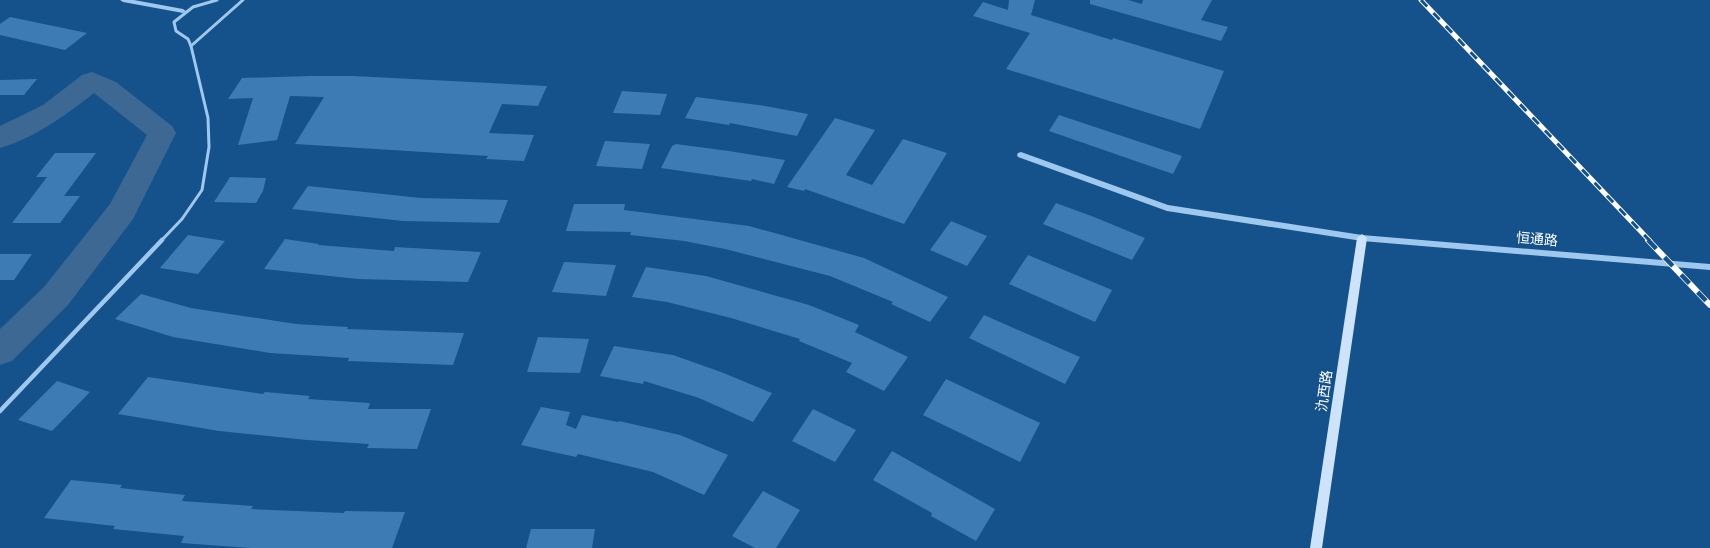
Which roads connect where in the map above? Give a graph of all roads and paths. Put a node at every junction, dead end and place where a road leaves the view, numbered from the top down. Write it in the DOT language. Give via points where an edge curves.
graph roads {
  1 [pos="123,0"];
  2 [pos="217,0"];
  3 [pos="236,0"];
  4 [pos="243,0"];
  5 [pos="146,4"];
  6 [pos="183,11"];
  7 [pos="191,46"];
  8 [pos="1022,155"];
  9 [pos="1362,238"];
  10 [pos="1710,267"];
  11 [pos="0,411"];
  12 [pos="1316,548"];
  1 -- 5 [label="street"];
  2 -- 6 [label="lane" via="199,2"];
  3 -- 4 [label="lane"];
  4 -- 7 [label="lane"];
  5 -- 6 [label="street"];
  6 -- 7 [label="lane" via="174,22 176,31 188,39"];
  7 -- 11 [label="lane" via="208,118 209,147 202,190 182,219"];
  8 -- 9 [label="street, 恒通路" via="1167,208"];
  9 -- 10 [label="street, 恒通路"];
  9 -- 12 [label="main road, 氿西路"];
}
